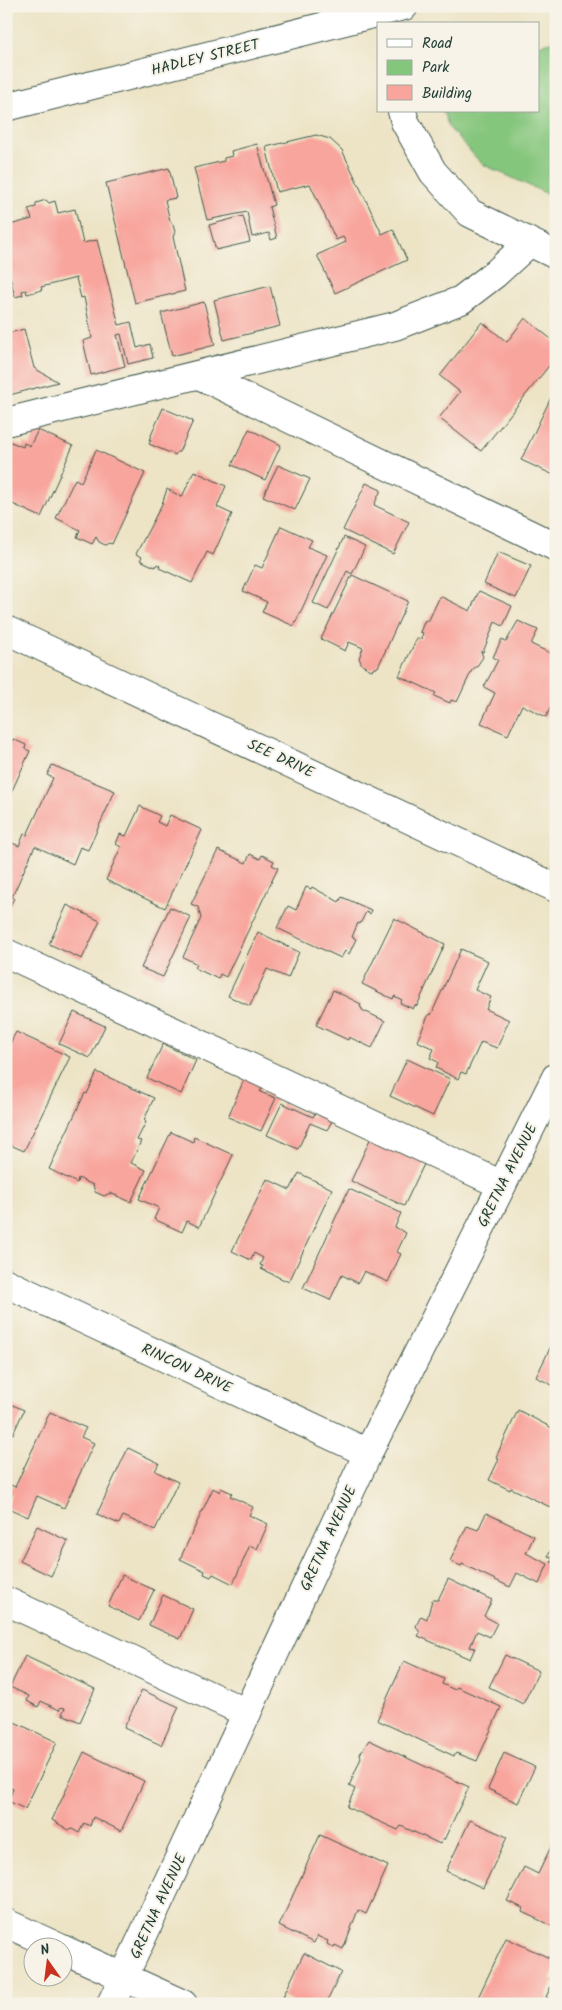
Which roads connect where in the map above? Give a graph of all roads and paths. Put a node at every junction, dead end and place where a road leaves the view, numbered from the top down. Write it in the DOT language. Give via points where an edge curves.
graph roads {
  1 [pos="388,14"];
  2 [pos="6,107"];
  3 [pos="402,112"];
  4 [pos="529,243"];
  5 [pos="556,255"];
  6 [pos="199,375"];
  7 [pos="6,422"];
  8 [pos="556,547"];
  9 [pos="6,630"];
  10 [pos="556,888"];
  11 [pos="6,953"];
  12 [pos="556,1078"];
  13 [pos="502,1185"];
  14 [pos="6,1283"];
  15 [pos="368,1452"];
  16 [pos="6,1601"];
  17 [pos="247,1713"];
  18 [pos="6,1923"];
  19 [pos="39,1938"];
  20 [pos="72,1953"];
  21 [pos="124,1978"];
  22 [pos="111,2004"];
  23 [pos="183,2004"];
  1 -- 2 [label="street, HADLEY STREET"];
  3 -- 4 [label="street" via="433,172 470,213"];
  4 -- 5 [label="street"];
  4 -- 6 [label="street" via="461,300 395,326"];
  6 -- 7 [label="street"];
  6 -- 8 [label="street"];
  9 -- 10 [label="street, SEE DRIVE"];
  11 -- 13 [label="street"];
  12 -- 13 [label="street, GRETNA AVENUE"];
  13 -- 15 [label="street, GRETNA AVENUE"];
  14 -- 15 [label="street, RINCON DRIVE"];
  15 -- 17 [label="street, GRETNA AVENUE"];
  16 -- 17 [label="street"];
  17 -- 21 [label="street, GRETNA AVENUE"];
  18 -- 19 [label="street"];
  20 -- 21 [label="street"];
  21 -- 22 [label="street, GRETNA AVENUE"];
  21 -- 23 [label="street"];
}
